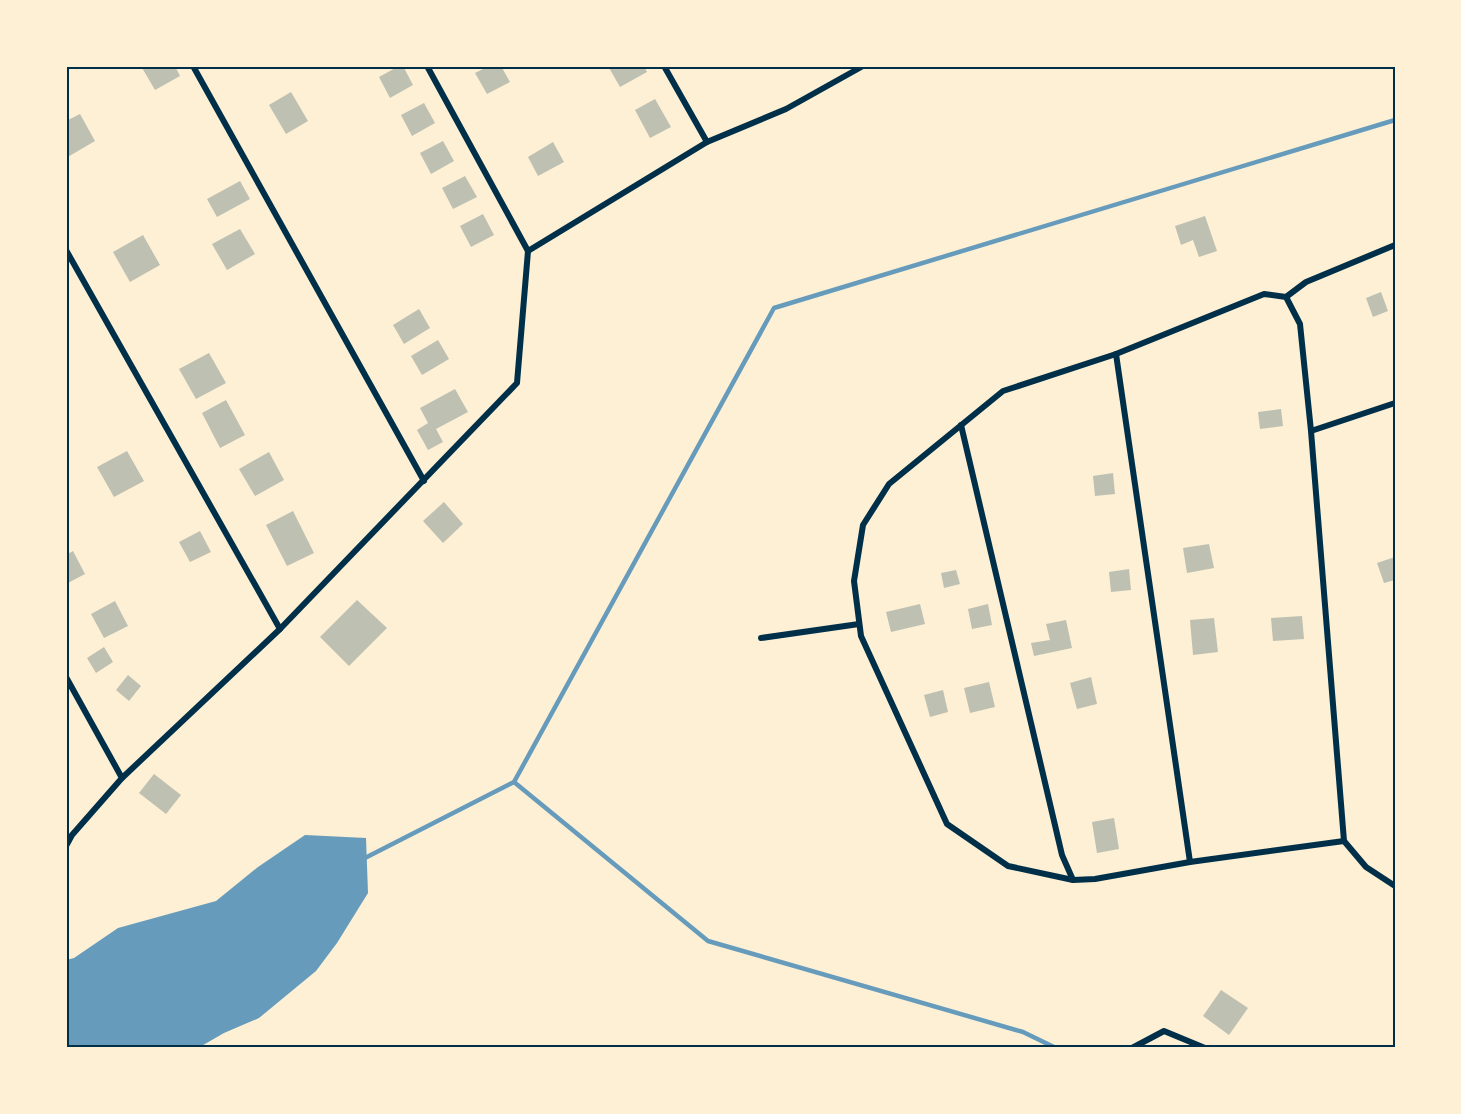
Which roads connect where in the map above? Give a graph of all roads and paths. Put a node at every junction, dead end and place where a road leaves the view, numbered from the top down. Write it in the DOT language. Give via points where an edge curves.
graph roads {
  1 [pos="193,66"];
  2 [pos="427,66"];
  3 [pos="663,66"];
  4 [pos="863,66"];
  5 [pos="707,142"];
  6 [pos="1395,245"];
  7 [pos="66,250"];
  8 [pos="528,251"];
  9 [pos="1286,297"];
  10 [pos="1116,354"];
  11 [pos="1395,403"];
  12 [pos="961,425"];
  13 [pos="1311,431"];
  14 [pos="424,481"];
  15 [pos="860,624"];
  16 [pos="280,629"];
  17 [pos="761,638"];
  18 [pos="66,677"];
  19 [pos="122,778"];
  20 [pos="1344,841"];
  21 [pos="66,846"];
  22 [pos="1190,862"];
  23 [pos="1073,880"];
  24 [pos="1395,886"];
  25 [pos="1132,1048"];
  26 [pos="1205,1048"];
  1 -- 14 [label="street"];
  2 -- 8 [label="street"];
  3 -- 5 [label="street"];
  4 -- 5 [label="street" via="786,109"];
  5 -- 8 [label="street"];
  6 -- 9 [label="street" via="1306,282"];
  7 -- 16 [label="street"];
  8 -- 14 [label="street" via="517,383"];
  9 -- 10 [label="street" via="1264,294"];
  9 -- 13 [label="street" via="1300,324"];
  10 -- 12 [label="street" via="1003,391"];
  10 -- 22 [label="street"];
  11 -- 13 [label="street"];
  12 -- 15 [label="street" via="889,484 863,525 854,581"];
  12 -- 23 [label="street" via="1062,855"];
  13 -- 20 [label="street"];
  14 -- 16 [label="street"];
  15 -- 17 [label="street"];
  15 -- 23 [label="street" via="861,636 947,824 1008,866"];
  16 -- 19 [label="street"];
  18 -- 19 [label="street"];
  19 -- 21 [label="street"];
  20 -- 22 [label="street"];
  20 -- 24 [label="street" via="1366,867"];
  22 -- 23 [label="street"];
  25 -- 26 [label="street" via="1164,1031"];
}
